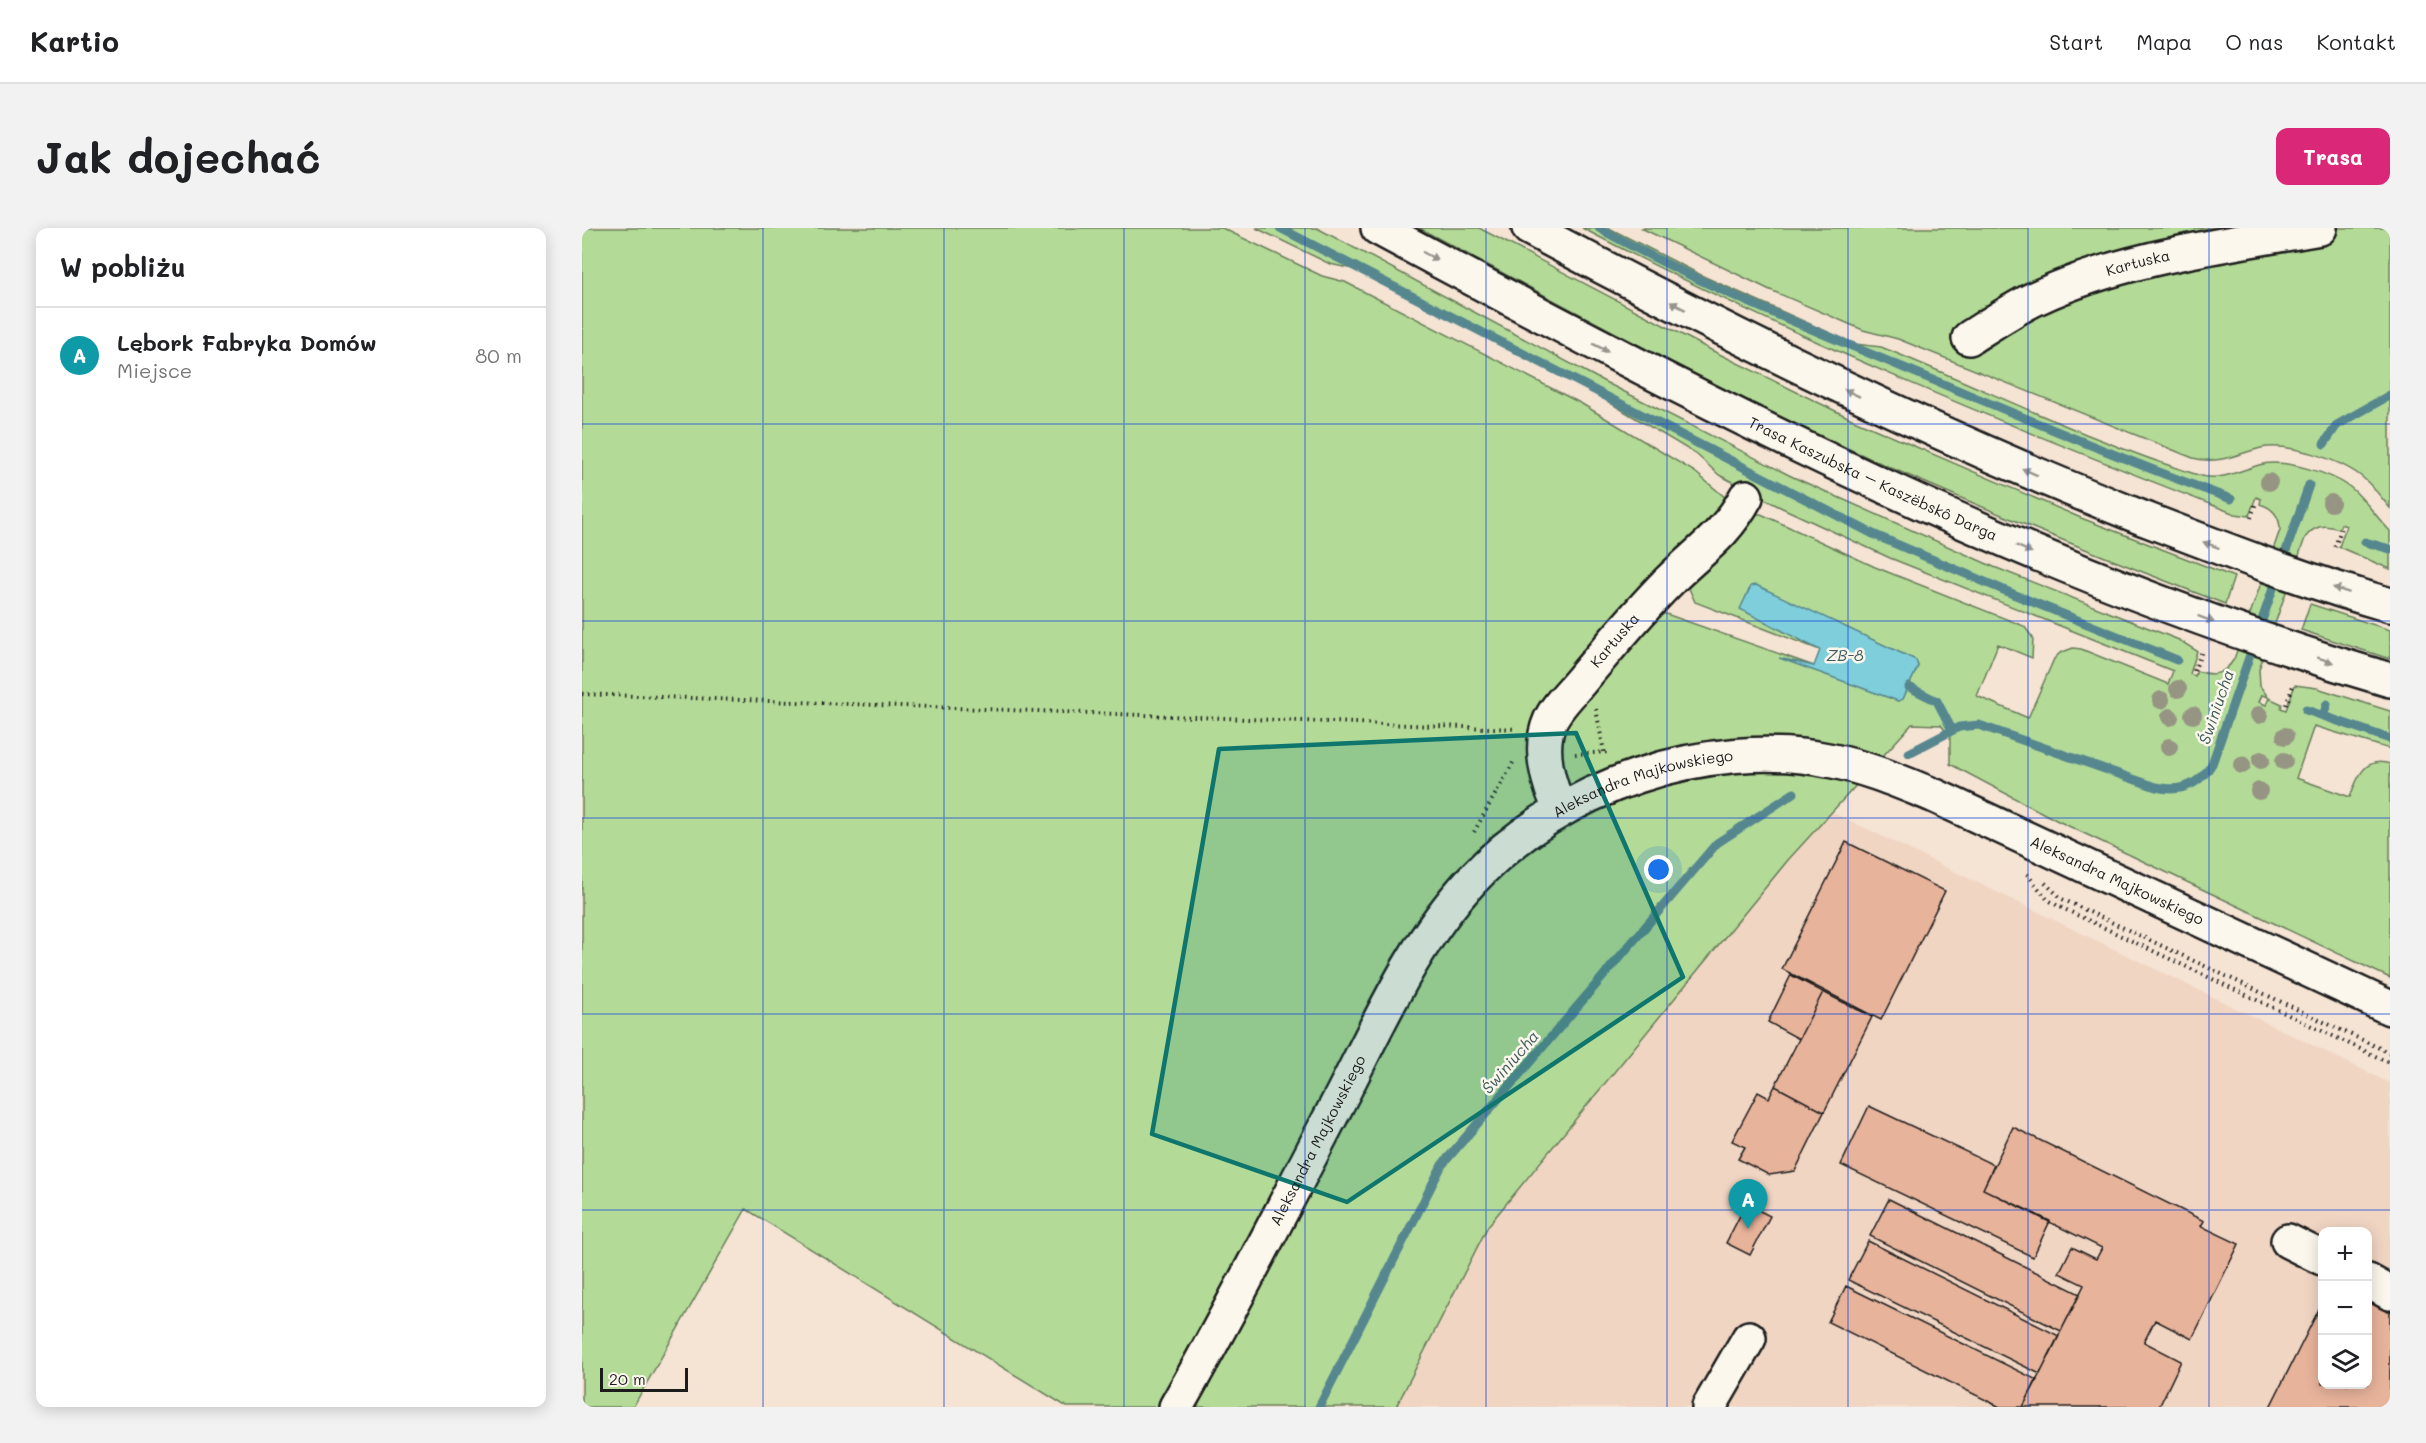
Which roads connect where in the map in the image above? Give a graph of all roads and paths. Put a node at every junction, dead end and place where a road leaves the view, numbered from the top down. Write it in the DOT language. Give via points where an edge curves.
graph roads {
  1 [pos="1378,228"];
  2 [pos="1529,228"];
  3 [pos="2320,228"];
  4 [pos="1970,338"];
  5 [pos="1746,497"];
  6 [pos="2256,502"];
  7 [pos="2251,518"];
  8 [pos="2342,529"];
  9 [pos="2335,547"];
  10 [pos="2390,606"];
  11 [pos="2202,651"];
  12 [pos="1589,671"];
  13 [pos="2194,671"];
  14 [pos="2390,681"];
  15 [pos="2294,683"];
  16 [pos="582,694"];
  17 [pos="2286,705"];
  18 [pos="1518,729"];
  19 [pos="1604,752"];
  20 [pos="1615,752"];
  21 [pos="1545,756"];
  22 [pos="1613,784"];
  23 [pos="1561,810"];
  24 [pos="1471,838"];
  25 [pos="2026,853"];
  26 [pos="2390,1008"];
  27 [pos="2390,1053"];
  28 [pos="2390,1063"];
  29 [pos="2288,1240"];
  30 [pos="2318,1256"];
  31 [pos="2372,1284"];
  32 [pos="2390,1293"];
  33 [pos="1749,1338"];
  34 [pos="1176,1407"];
  35 [pos="1709,1407"];
  1 -- 14 [label="main road, Trasa Kaszubska – Kaszëbskô Darga, one-way" via="1697,397 1836,465 2031,552 2256,638"];
  10 -- 2 [label="main road, one-way" via="2279,570 2058,485 1866,400"];
  3 -- 4 [label="main road, Kartuska" via="2173,255 2080,280 2035,299"];
  5 -- 12 [label="main road, Kartuska" via="1727,528 1669,581"];
  6 -- 7 [label="path"];
  8 -- 9 [label="path"];
  11 -- 13 [label="path"];
  12 -- 19 [label="path"];
  12 -- 21 [label="main road, Kartuska" via="1550,721"];
  15 -- 17 [label="path"];
  16 -- 18 [label="path"];
  19 -- 20 [label="path"];
  19 -- 21 [label="path"];
  19 -- 22 [label="path"];
  21 -- 23 [label="main road, Kartuska" via="1554,797"];
  21 -- 24 [label="path" via="1516,759"];
  22 -- 23 [label="main road, Aleksandra Majkowskiego"];
  22 -- 25 [label="main road, Aleksandra Majkowskiego" via="1677,766 1730,757 1782,755 1831,760 1878,772"];
  23 -- 34 [label="main road, Aleksandra Majkowskiego" via="1530,829 1484,868 1441,917 1416,955 1218,1335"];
  25 -- 26 [label="main road, Aleksandra Majkowskiego"];
  25 -- 27 [label="path" via="2024,856 2062,899"];
  25 -- 28 [label="path" via="2047,899 2058,906"];
  29 -- 30 [label="main road"];
  31 -- 32 [label="main road"];
  33 -- 35 [label="main road"];
}
